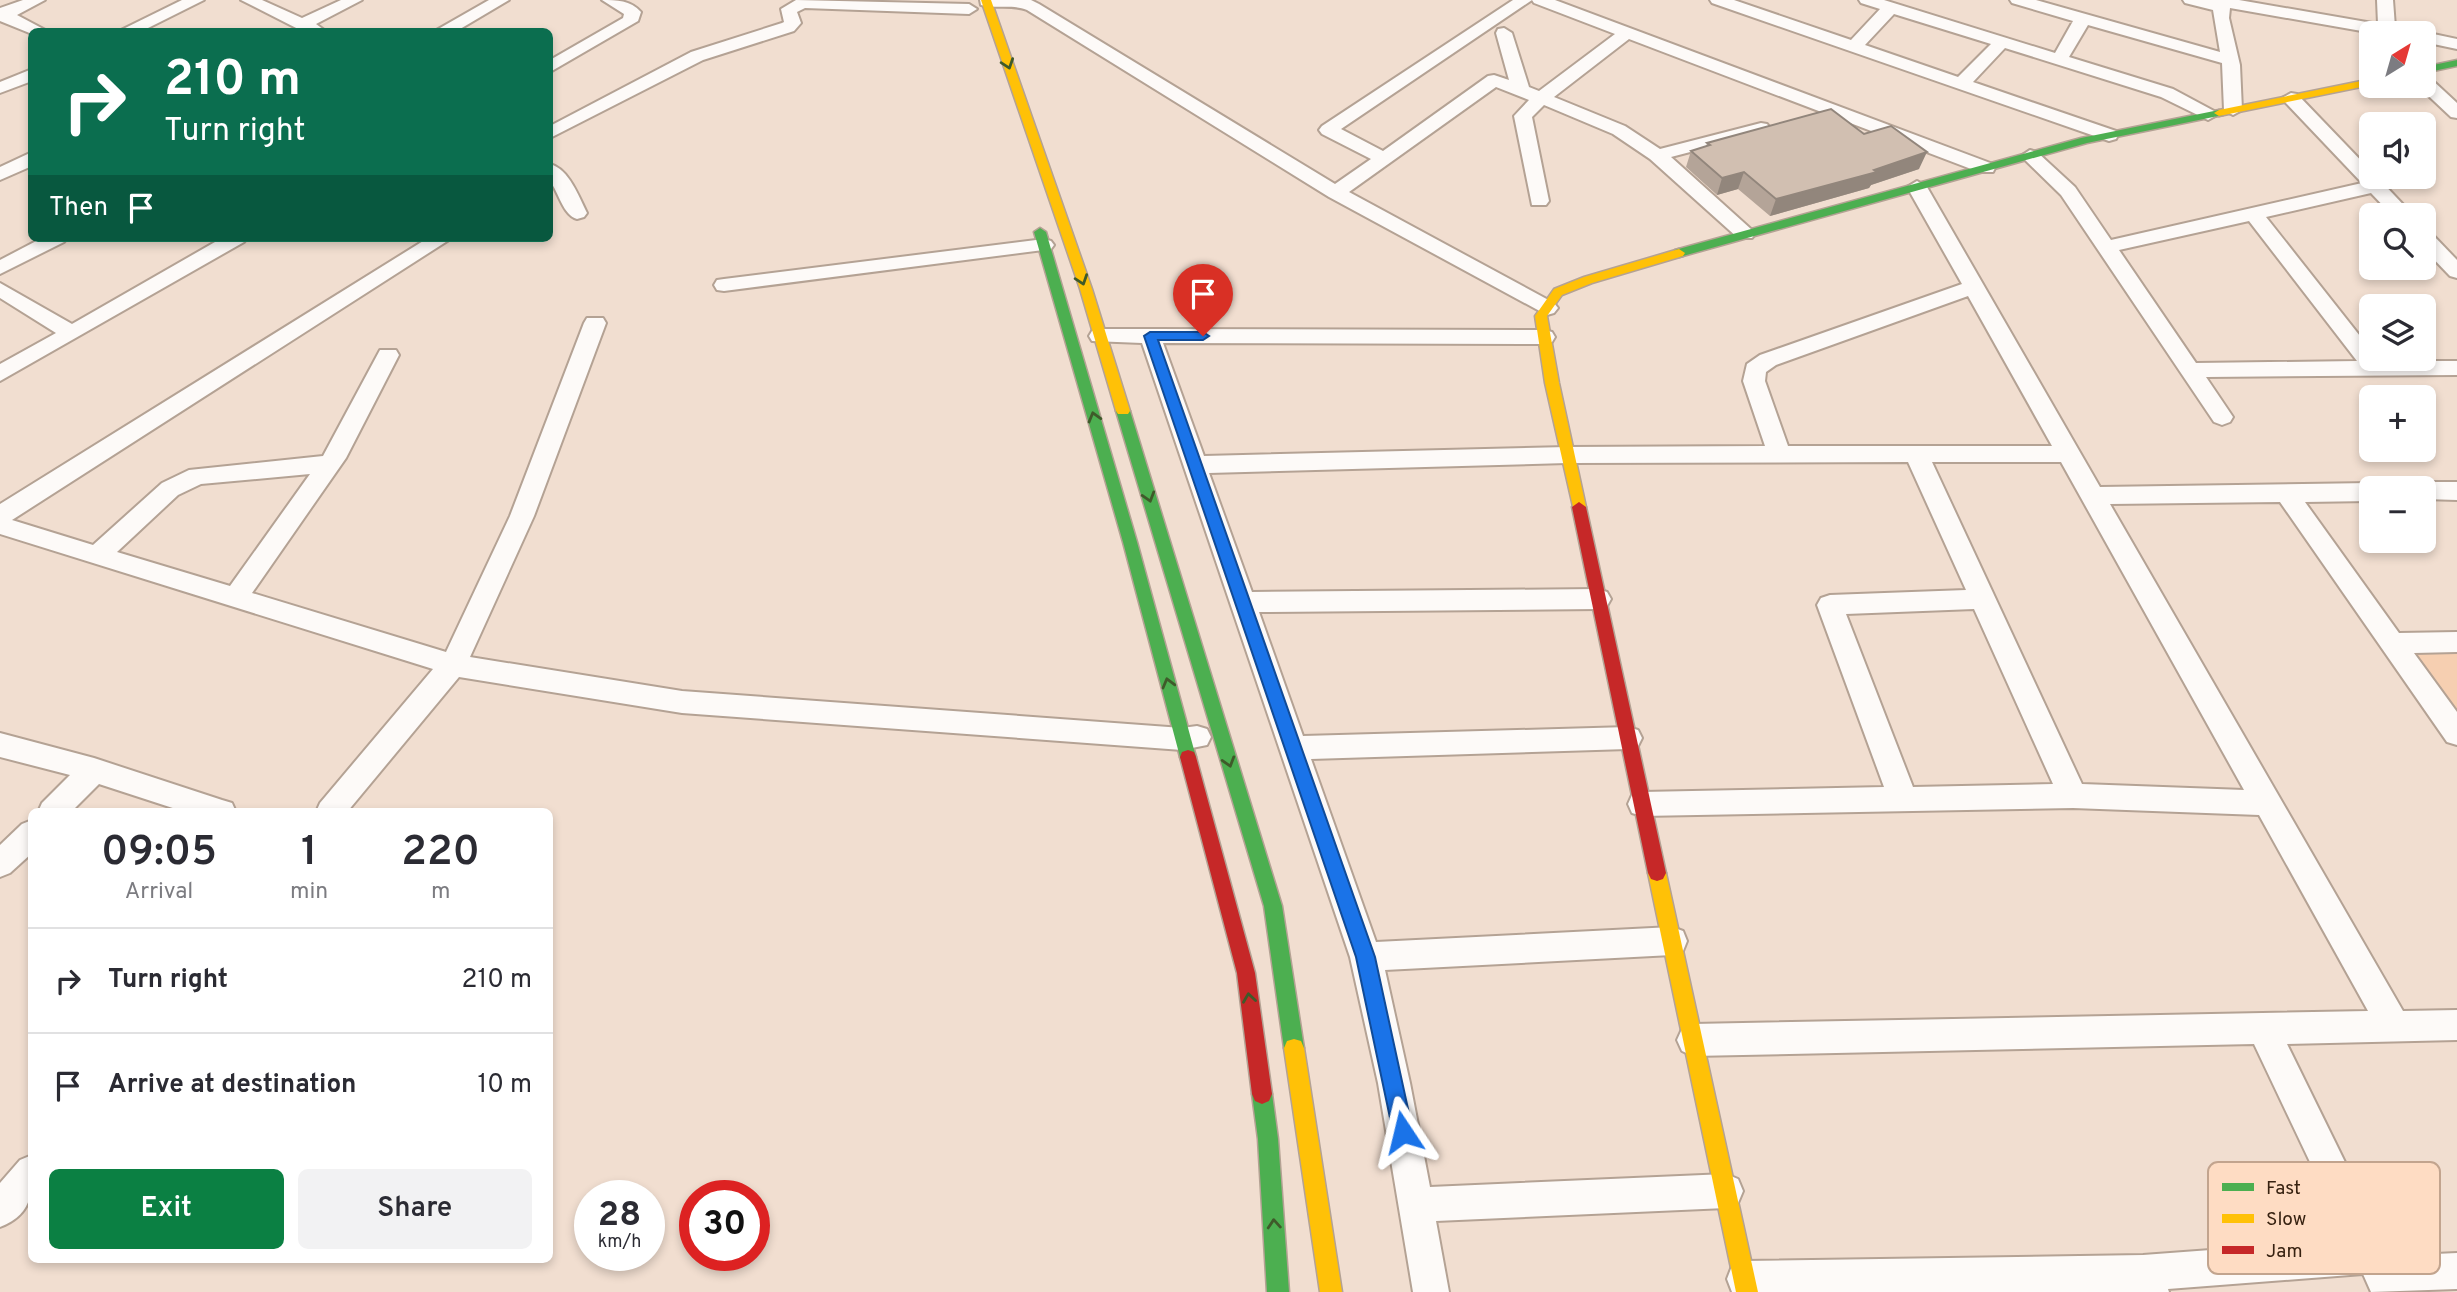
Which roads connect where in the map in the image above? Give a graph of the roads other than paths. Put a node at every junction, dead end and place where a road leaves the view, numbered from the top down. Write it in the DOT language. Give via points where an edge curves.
graph roads {
  1 [pos="37,0"];
  2 [pos="196,0"];
  3 [pos="248,0"];
  4 [pos="354,0"];
  5 [pos="501,0"];
  6 [pos="610,0"];
  7 [pos="1010,0"];
  8 [pos="1524,0"];
  9 [pos="1540,0"];
  10 [pos="1718,0"];
  11 [pos="1867,0"];
  12 [pos="2018,0"];
  13 [pos="2191,0"];
  14 [pos="2385,0"];
  15 [pos="977,3"];
  16 [pos="2222,3"];
  17 [pos="1891,7"];
  18 [pos="1,14"];
  19 [pos="2083,19"];
  20 [pos="2391,21"];
  21 [pos="303,24"];
  22 [pos="975,26"];
  23 [pos="2359,26"];
  24 [pos="32,28"];
  25 [pos="134,28"];
  26 [pos="311,28"];
  27 [pos="449,28"];
  28 [pos="1628,32"];
  29 [pos="1504,33"];
  30 [pos="2436,40"];
  31 [pos="2002,42"];
  32 [pos="2457,44"];
  33 [pos="1854,47"];
  34 [pos="2059,60"];
  35 [pos="2230,60"];
  36 [pos="2457,63"];
  37 [pos="553,65"];
  38 [pos="2436,67"];
  39 [pos="28,76"];
  40 [pos="1961,84"];
  41 [pos="2359,84"];
  42 [pos="0,89"];
  43 [pos="1521,90"];
  44 [pos="2436,92"];
  45 [pos="1541,98"];
  46 [pos="2291,98"];
  47 [pos="2454,107"];
  48 [pos="1834,110"];
  49 [pos="2233,110"];
  50 [pos="2208,115"];
  51 [pos="553,131"];
  52 [pos="2109,135"];
  53 [pos="1657,155"];
  54 [pos="2030,156"];
  55 [pos="1384,159"];
  56 [pos="28,160"];
  57 [pos="1986,168"];
  58 [pos="2359,169"];
  59 [pos="0,174"];
  60 [pos="553,174"];
  61 [pos="1917,187"];
  62 [pos="2361,189"];
  63 [pos="2378,189"];
  64 [pos="1336,193"];
  65 [pos="1539,201"];
  66 [pos="2391,203"];
  67 [pos="577,213"];
  68 [pos="2253,213"];
  69 [pos="1037,220"];
  70 [pos="1745,234"];
  71 [pos="49,242"];
  72 [pos="230,242"];
  73 [pos="436,242"];
  74 [pos="1044,245"];
  75 [pos="2105,247"];
  76 [pos="2436,250"];
  77 [pos="0,268"];
  78 [pos="2457,272"];
  79 [pos="724,285"];
  80 [pos="1974,287"];
  81 [pos="0,289"];
  82 [pos="1547,308"];
  83 [pos="595,323"];
  84 [pos="72,333"];
  85 [pos="1100,336"];
  86 [pos="1150,336"];
  87 [pos="1544,337"];
  88 [pos="2359,349"];
  89 [pos="388,355"];
  90 [pos="2359,368"];
  91 [pos="2436,368"];
  92 [pos="2457,368"];
  93 [pos="2189,370"];
  94 [pos="0,374"];
  95 [pos="2222,417"];
  96 [pos="1916,454"];
  97 [pos="2069,454"];
  98 [pos="1567,455"];
  99 [pos="1779,455"];
  100 [pos="330,464"];
  101 [pos="1195,465"];
  102 [pos="2436,491"];
  103 [pos="2457,491"];
  104 [pos="2359,492"];
  105 [pos="2286,493"];
  106 [pos="2093,496"];
  107 [pos="0,516"];
  108 [pos="0,525"];
  109 [pos="99,554"];
  110 [pos="236,597"];
  111 [pos="1598,599"];
  112 [pos="1983,599"];
  113 [pos="1242,602"];
  114 [pos="2457,642"];
  115 [pos="2392,643"];
  116 [pos="453,665"];
  117 [pos="2457,734"];
  118 [pos="1221,735"];
  119 [pos="1628,738"];
  120 [pos="1182,739"];
  121 [pos="0,745"];
  122 [pos="1292,748"];
  123 [pos="94,770"];
  124 [pos="2073,796"];
  125 [pos="1903,799"];
  126 [pos="2268,803"];
  127 [pos="1643,804"];
  128 [pos="56,808"];
  129 [pos="210,808"];
  130 [pos="333,808"];
  131 [pos="28,836"];
  132 [pos="0,864"];
  133 [pos="1672,941"];
  134 [pos="1366,957"];
  135 [pos="2457,1025"];
  136 [pos="2394,1026"];
  137 [pos="2263,1029"];
  138 [pos="1693,1040"];
  139 [pos="2327,1162"];
  140 [pos="28,1177"];
  141 [pos="1726,1191"];
  142 [pos="1416,1205"];
  143 [pos="0,1210"];
  144 [pos="2381,1274"];
  145 [pos="2147,1283"];
  146 [pos="1746,1285"];
  147 [pos="1278,1292"];
  148 [pos="1331,1292"];
  149 [pos="1431,1292"];
  1 -- 18 [label="street"];
  2 -- 25 [label="street"];
  3 -- 21 [label="street"];
  4 -- 21 [label="street"];
  5 -- 27 [label="street"];
  6 -- 37 [label="street" via="633,12 630,20"];
  7 -- 15 [label="street"];
  7 -- 64 [label="street" via="1033,6"];
  8 -- 55 [label="street" via="1328,130"];
  9 -- 28 [label="street"];
  10 -- 33 [label="street"];
  11 -- 17 [label="street"];
  12 -- 19 [label="street"];
  13 -- 16 [label="street"];
  14 -- 20 [label="street"];
  15 -- 22 [label="main road"];
  15 -- 51 [label="street" via="803,4 789,9 793,23 788,27 714,49"];
  15 -- 85 [label="main road, one-way"];
  16 -- 23 [label="street"];
  16 -- 35 [label="street"];
  17 -- 31 [label="street"];
  17 -- 33 [label="street"];
  18 -- 24 [label="street"];
  19 -- 34 [label="street"];
  19 -- 35 [label="street"];
  21 -- 26 [label="street"];
  28 -- 45 [label="street"];
  28 -- 48 [label="street"];
  29 -- 43 [label="street"];
  30 -- 32 [label="street"];
  31 -- 34 [label="street"];
  31 -- 40 [label="street"];
  33 -- 40 [label="street"];
  34 -- 50 [label="street" via="2167,93"];
  35 -- 49 [label="street"];
  36 -- 38 [label="main road"];
  39 -- 42 [label="street"];
  40 -- 52 [label="street"];
  41 -- 46 [label="main road"];
  43 -- 45 [label="street"];
  43 -- 55 [label="street" via="1493,80"];
  44 -- 47 [label="street"];
  45 -- 53 [label="street" via="1619,130"];
  45 -- 65 [label="street" via="1523,116"];
  46 -- 49 [label="main road"];
  46 -- 58 [label="street"];
  48 -- 53 [label="street"];
  48 -- 57 [label="street"];
  49 -- 50 [label="main road"];
  50 -- 52 [label="main road"];
  52 -- 54 [label="main road"];
  53 -- 70 [label="street"];
  54 -- 57 [label="main road"];
  54 -- 75 [label="street" via="2068,191"];
  55 -- 64 [label="street"];
  56 -- 59 [label="street"];
  57 -- 61 [label="main road"];
  60 -- 67 [label="street"];
  61 -- 70 [label="main road"];
  61 -- 80 [label="street"];
  62 -- 68 [label="street"];
  63 -- 66 [label="street"];
  64 -- 82 [label="street"];
  68 -- 75 [label="street"];
  68 -- 88 [label="street"];
  69 -- 74 [label="main road"];
  70 -- 82 [label="main road" via="1588,280 1558,292"];
  71 -- 77 [label="street"];
  72 -- 84 [label="street"];
  73 -- 107 [label="street"];
  74 -- 79 [label="street"];
  120 -- 74 [label="main road, one-way"];
  75 -- 93 [label="street"];
  76 -- 78 [label="street"];
  80 -- 97 [label="street"];
  80 -- 99 [label="street" via="1768,360 1755,369 1754,381"];
  81 -- 84 [label="street"];
  82 -- 87 [label="main road" via="1541,316"];
  83 -- 116 [label="street" via="522,516"];
  84 -- 94 [label="street"];
  85 -- 86 [label="street"];
  85 -- 118 [label="main road, one-way"];
  86 -- 87 [label="street"];
  86 -- 101 [label="street"];
  87 -- 98 [label="main road"];
  89 -- 100 [label="street"];
  90 -- 93 [label="street"];
  91 -- 92 [label="street"];
  93 -- 95 [label="street"];
  96 -- 97 [label="street"];
  96 -- 99 [label="street"];
  96 -- 112 [label="street"];
  97 -- 106 [label="street"];
  98 -- 99 [label="street"];
  98 -- 101 [label="street"];
  98 -- 111 [label="main road"];
  100 -- 109 [label="street" via="183,481"];
  100 -- 110 [label="street"];
  101 -- 113 [label="street"];
  102 -- 103 [label="street"];
  104 -- 105 [label="street"];
  105 -- 106 [label="street"];
  105 -- 115 [label="street"];
  106 -- 126 [label="street"];
  108 -- 109 [label="street"];
  109 -- 110 [label="street"];
  110 -- 116 [label="street"];
  111 -- 113 [label="street"];
  111 -- 119 [label="main road"];
  112 -- 124 [label="street"];
  112 -- 125 [label="street" via="1830,606"];
  113 -- 122 [label="street"];
  114 -- 115 [label="street"];
  115 -- 117 [label="street"];
  116 -- 120 [label="street" via="682,702"];
  116 -- 130 [label="street"];
  118 -- 120 [label="street"];
  118 -- 148 [label="main road, one-way" via="1273,906"];
  119 -- 122 [label="street"];
  119 -- 127 [label="main road"];
  147 -- 120 [label="main road, one-way" via="1268,1139 1246,973"];
  121 -- 123 [label="street"];
  122 -- 134 [label="street"];
  123 -- 128 [label="street"];
  123 -- 129 [label="street"];
  124 -- 125 [label="street"];
  124 -- 126 [label="street"];
  125 -- 127 [label="street"];
  126 -- 136 [label="street"];
  127 -- 133 [label="main road"];
  131 -- 132 [label="street"];
  133 -- 134 [label="street"];
  133 -- 138 [label="main road"];
  134 -- 142 [label="street"];
  135 -- 136 [label="street"];
  136 -- 137 [label="street"];
  137 -- 138 [label="street"];
  137 -- 139 [label="street"];
  138 -- 141 [label="main road"];
  140 -- 143 [label="street"];
  141 -- 142 [label="street"];
  141 -- 146 [label="main road"];
  142 -- 149 [label="street"];
  144 -- 145 [label="street"];
  145 -- 146 [label="street"];
}
